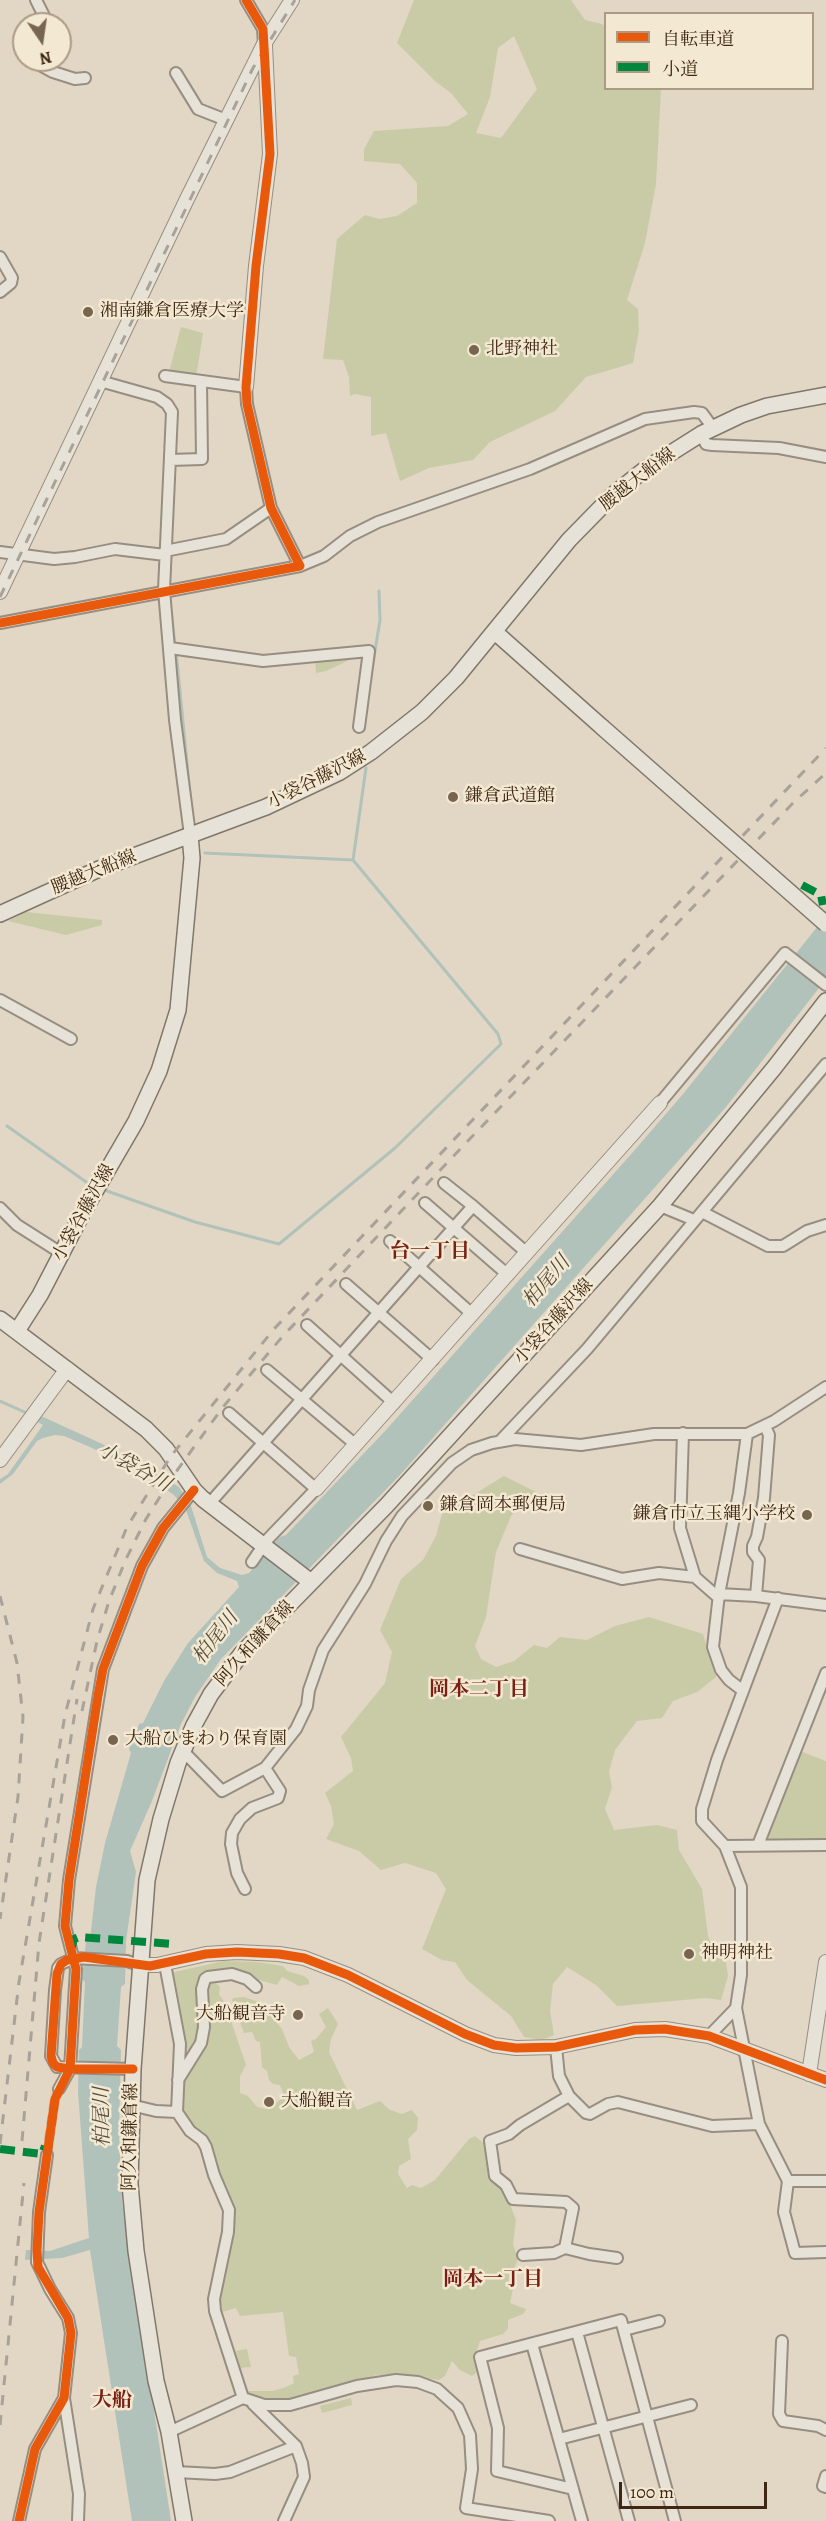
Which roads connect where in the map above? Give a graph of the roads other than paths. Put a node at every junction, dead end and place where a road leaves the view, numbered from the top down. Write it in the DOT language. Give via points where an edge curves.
graph roads {
  1 [pos="246,0"];
  2 [pos="292,0"];
  3 [pos="264,44"];
  4 [pos="53,72"];
  5 [pos="176,73"];
  6 [pos="85,78"];
  7 [pos="226,120"];
  8 [pos="0,257"];
  9 [pos="0,292"];
  10 [pos="165,376"];
  11 [pos="100,381"];
  12 [pos="201,382"];
  13 [pos="246,387"];
  14 [pos="826,395"];
  15 [pos="707,431"];
  16 [pos="826,457"];
  17 [pos="170,460"];
  18 [pos="271,508"];
  19 [pos="0,552"];
  20 [pos="165,553"];
  21 [pos="17,555"];
  22 [pos="300,566"];
  23 [pos="164,590"];
  24 [pos="0,592"];
  25 [pos="0,623"];
  26 [pos="495,632"];
  27 [pos="170,648"];
  28 [pos="359,727"];
  29 [pos="190,835"];
  30 [pos="0,914"];
  31 [pos="826,924"];
  32 [pos="826,985"];
  33 [pos="0,1000"];
  34 [pos="826,1001"];
  35 [pos="71,1040"];
  36 [pos="826,1064"];
  37 [pos="660,1103"];
  38 [pos="444,1183"];
  39 [pos="425,1203"];
  40 [pos="473,1206"];
  41 [pos="660,1206"];
  42 [pos="0,1208"];
  43 [pos="698,1216"];
  44 [pos="826,1225"];
  45 [pos="454,1227"];
  46 [pos="390,1241"];
  47 [pos="62,1253"];
  48 [pos="527,1253"];
  49 [pos="418,1267"];
  50 [pos="508,1275"];
  51 [pos="346,1284"];
  52 [pos="378,1313"];
  53 [pos="472,1314"];
  54 [pos="0,1319"];
  55 [pos="307,1325"];
  56 [pos="17,1331"];
  57 [pos="340,1354"];
  58 [pos="433,1360"];
  59 [pos="67,1369"];
  60 [pos="267,1370"];
  61 [pos="826,1387"];
  62 [pos="301,1398"];
  63 [pos="394,1403"];
  64 [pos="230,1413"];
  65 [pos="765,1426"];
  66 [pos="683,1433"];
  67 [pos="747,1434"];
  68 [pos="501,1440"];
  69 [pos="263,1442"];
  70 [pos="356,1445"];
  71 [pos="0,1460"];
  72 [pos="316,1489"];
  73 [pos="191,1493"];
  74 [pos="209,1504"];
  75 [pos="387,1506"];
  76 [pos="402,1516"];
  77 [pos="264,1546"];
  78 [pos="520,1549"];
  79 [pos="252,1562"];
  80 [pos="695,1577"];
  81 [pos="311,1582"];
  82 [pos="719,1596"];
  83 [pos="756,1596"];
  84 [pos="778,1598"];
  85 [pos="826,1605"];
  86 [pos="826,1673"];
  87 [pos="742,1690"];
  88 [pos="183,1751"];
  89 [pos="265,1768"];
  90 [pos="758,1845"];
  91 [pos="826,1845"];
  92 [pos="725,1846"];
  93 [pos="245,1889"];
  94 [pos="79,1958"];
  95 [pos="826,1962"];
  96 [pos="133,1963"];
  97 [pos="165,1964"];
  98 [pos="256,1987"];
  99 [pos="736,2008"];
  100 [pos="709,2036"];
  101 [pos="556,2047"];
  102 [pos="744,2049"];
  103 [pos="71,2069"];
  104 [pos="128,2069"];
  105 [pos="809,2074"];
  106 [pos="178,2080"];
  107 [pos="826,2080"];
  108 [pos="59,2089"];
  109 [pos="568,2096"];
  110 [pos="132,2105"];
  111 [pos="177,2112"];
  112 [pos="759,2124"];
  113 [pos="47,2155"];
  114 [pos="788,2181"];
  115 [pos="826,2181"];
  116 [pos="565,2248"];
  117 [pos="826,2252"];
  118 [pos="523,2255"];
  119 [pos="617,2258"];
  120 [pos="659,2321"];
  121 [pos="624,2330"];
  122 [pos="577,2332"];
  123 [pos="782,2341"];
  124 [pos="532,2344"];
  125 [pos="64,2398"];
  126 [pos="247,2400"];
  127 [pos="691,2405"];
  128 [pos="647,2416"];
  129 [pos="603,2428"];
  130 [pos="826,2430"];
  131 [pos="169,2432"];
  132 [pos="559,2439"];
  133 [pos="296,2446"];
  134 [pos="176,2472"];
  135 [pos="826,2476"];
  136 [pos="826,2487"];
  137 [pos="573,2489"];
  138 [pos="19,2521"];
  139 [pos="78,2521"];
  140 [pos="184,2521"];
  141 [pos="284,2521"];
  142 [pos="549,2521"];
  143 [pos="582,2521"];
  144 [pos="629,2521"];
  145 [pos="675,2521"];
  1 -- 3 [label="street" via="263,28"];
  2 -- 3 [label="street"];
  3 -- 7 [label="street"];
  3 -- 13 [label="street" via="270,154"];
  4 -- 6 [label="street"];
  5 -- 7 [label="street" via="198,109"];
  7 -- 11 [label="street"];
  8 -- 9 [label="street" via="12,278 11,284"];
  10 -- 12 [label="street"];
  11 -- 17 [label="street" via="167,404 172,412"];
  11 -- 21 [label="street"];
  12 -- 13 [label="street"];
  12 -- 17 [label="street" via="202,459"];
  13 -- 18 [label="street"];
  14 -- 15 [label="main road, 腰越大船線" via="767,406"];
  15 -- 16 [label="street" via="706,444 779,447"];
  15 -- 22 [label="street" via="702,413 645,418 530,469 378,522 350,536 324,556"];
  15 -- 26 [label="main road, 腰越大船線" via="644,470 601,507 569,540"];
  17 -- 20 [label="street"];
  18 -- 20 [label="street" via="226,539"];
  18 -- 22 [label="street"];
  19 -- 21 [label="street"];
  20 -- 21 [label="street" via="115,549 54,559"];
  20 -- 23 [label="street"];
  21 -- 24 [label="street"];
  22 -- 23 [label="street"];
  23 -- 25 [label="street"];
  23 -- 27 [label="street"];
  26 -- 29 [label="main road, 小袋谷藤沢線" via="422,712 371,752 304,790"];
  26 -- 31 [label="main road, bridge"];
  27 -- 28 [label="street" via="262,661 369,651"];
  27 -- 29 [label="street"];
  29 -- 30 [label="main road, 腰越大船線" via="99,869"];
  29 -- 47 [label="main road, 小袋谷藤沢線" via="192,858 173,1033 153,1089"];
  32 -- 37 [label="street" via="785,953"];
  33 -- 35 [label="street"];
  34 -- 41 [label="main road, 小袋谷藤沢線"];
  36 -- 43 [label="street"];
  37 -- 48 [label="street"];
  38 -- 40 [label="street"];
  39 -- 45 [label="street"];
  40 -- 45 [label="street"];
  40 -- 48 [label="street"];
  41 -- 43 [label="street"];
  41 -- 75 [label="main road, 小袋谷藤沢線"];
  42 -- 47 [label="street" via="17,1225"];
  43 -- 44 [label="street" via="768,1246 783,1246"];
  43 -- 68 [label="street" via="587,1349"];
  45 -- 49 [label="street"];
  45 -- 50 [label="street"];
  46 -- 49 [label="street"];
  47 -- 56 [label="main road, 小袋谷藤沢線"];
  48 -- 50 [label="street"];
  49 -- 52 [label="street"];
  49 -- 53 [label="street"];
  50 -- 53 [label="street"];
  51 -- 52 [label="street"];
  52 -- 57 [label="street"];
  52 -- 58 [label="street"];
  53 -- 58 [label="street"];
  54 -- 56 [label="main road"];
  55 -- 57 [label="street"];
  56 -- 59 [label="main road"];
  57 -- 62 [label="street"];
  57 -- 63 [label="street"];
  58 -- 63 [label="street"];
  59 -- 71 [label="street"];
  59 -- 73 [label="main road" via="146,1429 166,1449"];
  60 -- 62 [label="street"];
  61 -- 65 [label="street"];
  62 -- 69 [label="street"];
  62 -- 70 [label="street"];
  63 -- 70 [label="street"];
  64 -- 69 [label="street"];
  65 -- 67 [label="street"];
  65 -- 83 [label="street" via="769,1435 764,1498 753,1546 759,1560"];
  66 -- 67 [label="street"];
  66 -- 68 [label="street" via="581,1445"];
  66 -- 80 [label="street" via="680,1528"];
  67 -- 82 [label="street"];
  68 -- 76 [label="street" via="471,1450 452,1463"];
  69 -- 72 [label="street"];
  69 -- 74 [label="street"];
  70 -- 72 [label="street"];
  72 -- 77 [label="street"];
  73 -- 74 [label="main road"];
  73 -- 94 [label="street" via="158,1535 142,1566 103,1670 65,1926"];
  74 -- 77 [label="main road"];
  75 -- 76 [label="street"];
  75 -- 81 [label="main road, 小袋谷藤沢線"];
  76 -- 89 [label="street" via="323,1650 296,1729"];
  77 -- 79 [label="street"];
  77 -- 81 [label="main road"];
  78 -- 80 [label="street" via="622,1579 659,1574"];
  80 -- 82 [label="street"];
  81 -- 88 [label="main road, 阿久和鎌倉線" via="226,1673"];
  82 -- 83 [label="street"];
  82 -- 87 [label="street" via="713,1647 721,1670"];
  83 -- 84 [label="street"];
  84 -- 85 [label="street"];
  84 -- 87 [label="street"];
  86 -- 90 [label="street"];
  87 -- 92 [label="street" via="702,1809 702,1821"];
  88 -- 89 [label="street" via="222,1791"];
  88 -- 96 [label="main road, 阿久和鎌倉線" via="161,1819"];
  89 -- 93 [label="street" via="280,1791 278,1798 252,1808 232,1833 237,1873"];
  90 -- 91 [label="street"];
  90 -- 92 [label="street"];
  92 -- 99 [label="street" via="741,1887 741,1975"];
  94 -- 96 [label="street"];
  94 -- 103 [label="street"];
  94 -- 103 [label="street" via="61,1964 57,1974 51,2056 57,2067"];
  95 -- 105 [label="street"];
  96 -- 97 [label="street"];
  96 -- 104 [label="main road, 阿久和鎌倉線"];
  97 -- 101 [label="street" via="206,1954 237,1952 304,1958 340,1971 494,2045"];
  97 -- 106 [label="street" via="178,2026"];
  98 -- 106 [label="street" via="232,1974 205,1979 201,2043"];
  99 -- 100 [label="street"];
  99 -- 102 [label="street"];
  100 -- 101 [label="street" via="665,2029 635,2030"];
  100 -- 102 [label="street"];
  101 -- 109 [label="street" via="559,2076"];
  102 -- 105 [label="street"];
  102 -- 112 [label="street"];
  103 -- 104 [label="street"];
  103 -- 108 [label="street"];
  104 -- 110 [label="main road, 阿久和鎌倉線"];
  105 -- 107 [label="street"];
  106 -- 111 [label="street"];
  109 -- 112 [label="street" via="590,2114 618,2102 712,2126"];
  109 -- 116 [label="street" via="510,2134 490,2141 495,2176 506,2184 513,2199 566,2202 573,2208"];
  110 -- 111 [label="street"];
  110 -- 131 [label="main road, 阿久和鎌倉線" via="131,2216 156,2382"];
  111 -- 126 [label="street" via="206,2147 229,2210 215,2311"];
  112 -- 114 [label="street"];
  113 -- 125 [label="street" via="37,2256 70,2325"];
  114 -- 115 [label="street"];
  114 -- 117 [label="street" via="784,2212 795,2253"];
  116 -- 118 [label="street" via="554,2253"];
  116 -- 119 [label="street"];
  120 -- 121 [label="street"];
  121 -- 122 [label="street" via="621,2320"];
  121 -- 128 [label="street"];
  122 -- 124 [label="street"];
  122 -- 129 [label="street"];
  123 -- 130 [label="street" via="779,2414 783,2421"];
  124 -- 132 [label="street"];
  124 -- 137 [label="street" via="480,2357 498,2428 497,2471"];
  125 -- 138 [label="street" via="35,2449"];
  125 -- 139 [label="street" via="79,2494"];
  126 -- 131 [label="street"];
  126 -- 133 [label="street"];
  126 -- 142 [label="street" via="264,2405 290,2405 357,2386 396,2380 437,2389 458,2408 470,2435 472,2469 466,2508"];
  127 -- 128 [label="street"];
  128 -- 129 [label="street"];
  128 -- 145 [label="street"];
  129 -- 132 [label="street"];
  129 -- 144 [label="street"];
  131 -- 134 [label="main road, 阿久和鎌倉線"];
  132 -- 137 [label="street"];
  133 -- 134 [label="street" via="230,2472"];
  133 -- 141 [label="street" via="304,2477"];
  134 -- 140 [label="main road, 阿久和鎌倉線"];
  135 -- 136 [label="street"];
  137 -- 143 [label="street"];
}
